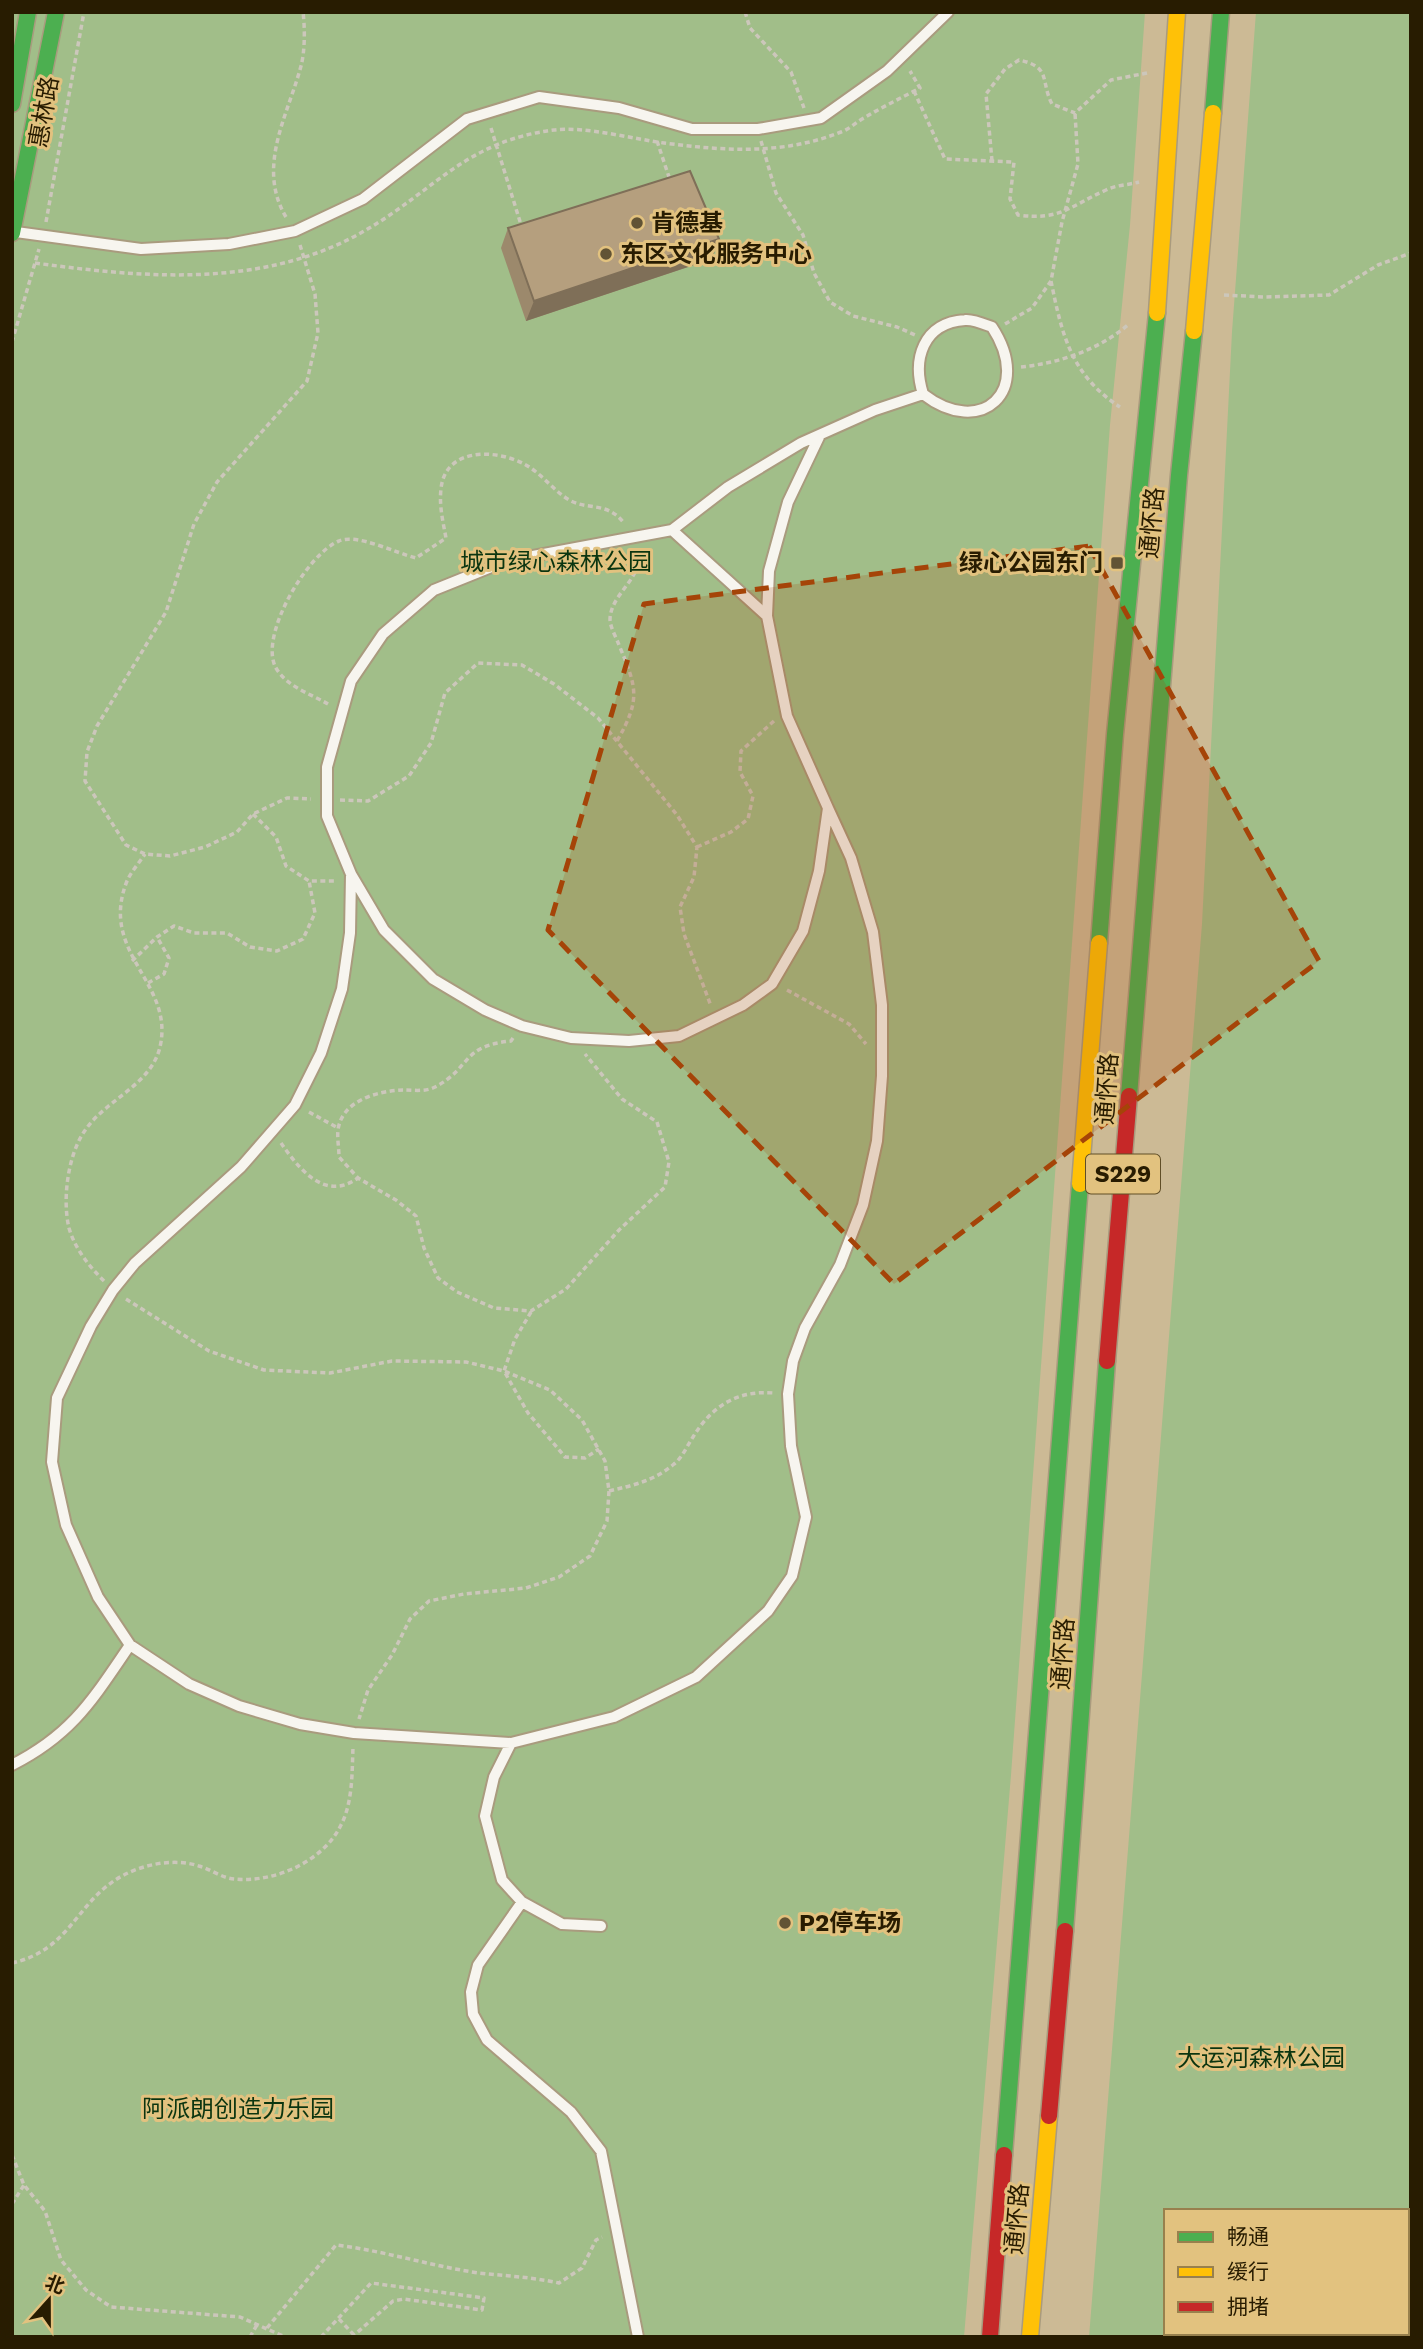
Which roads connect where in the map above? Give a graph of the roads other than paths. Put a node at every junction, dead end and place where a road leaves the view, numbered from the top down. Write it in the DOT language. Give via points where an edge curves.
graph roads {
  1 [pos="28,12"];
  2 [pos="56,12"];
  3 [pos="948,12"];
  4 [pos="1177,12"];
  5 [pos="1221,12"];
  6 [pos="12,104"];
  7 [pos="13,233"];
  8 [pos="923,394"];
  9 [pos="819,437"];
  10 [pos="672,530"];
  11 [pos="767,616"];
  12 [pos="828,808"];
  13 [pos="351,874"];
  14 [pos="130,1645"];
  15 [pos="511,1743"];
  16 [pos="12,1765"];
  17 [pos="522,1902"];
  18 [pos="601,1926"];
  19 [pos="638,2337"];
  20 [pos="990,2337"];
  21 [pos="1030,2337"];
  1 -- 6 [label="main road, 惠林路"];
  2 -- 7 [label="main road, 惠林路"];
  3 -- 7 [label="lane" via="887,71 821,118 758,129 692,129 619,108 539,97 467,119 363,199 295,231 229,244 141,249"];
  4 -- 20 [label="main road, 通怀路 / S229" via="1159,298 1115,734"];
  5 -- 21 [label="main road, 通怀路 / S229" via="1179,475"];
  8 -- 8 [label="lane" via="917,361 924,340 941,326 967,320 992,327 1005,347 1009,368 1007,383 983,410 941,408"];
  8 -- 9 [label="lane" via="875,410"];
  9 -- 10 [label="lane" via="728,487"];
  9 -- 11 [label="lane" via="788,502 769,571"];
  10 -- 11 [label="lane"];
  10 -- 13 [label="lane" via="506,561 434,590 383,634 351,681 327,767 327,816"];
  11 -- 12 [label="lane" via="787,716"];
  12 -- 13 [label="lane" via="819,871 803,931 772,984 743,1006 679,1036 629,1041 571,1038 522,1026 485,1010 433,979 384,930"];
  12 -- 15 [label="lane" via="851,859 873,932 882,1004 882,1076 877,1141 863,1205 840,1265 805,1328 793,1361 788,1394 791,1446 806,1517 792,1576 768,1611 696,1677 614,1717"];
  13 -- 14 [label="lane" via="342,989 321,1053 295,1105 274,1132 135,1263 113,1290 57,1398 52,1462 66,1525 98,1597"];
  14 -- 15 [label="lane" via="189,1684 239,1706 300,1724 354,1733"];
  14 -- 16 [label="lane" via="62,1735"];
  15 -- 17 [label="lane" via="494,1777 485,1816 502,1880"];
  17 -- 18 [label="lane" via="562,1924"];
  17 -- 19 [label="lane" via="478,1965 471,1992 473,2014 487,2040 571,2112 601,2151"];
}
